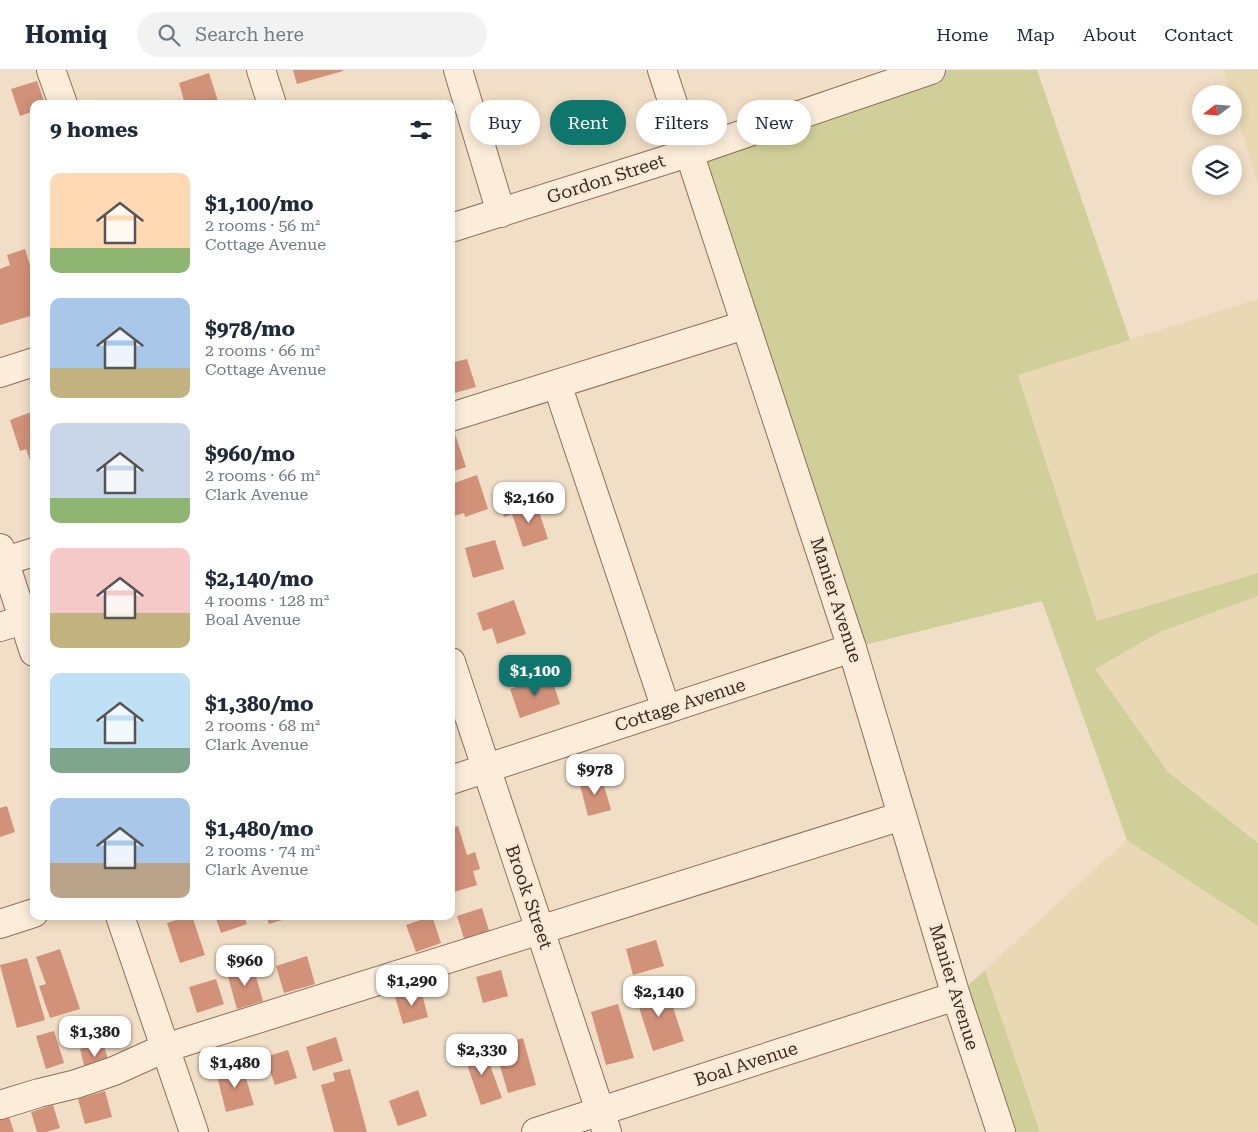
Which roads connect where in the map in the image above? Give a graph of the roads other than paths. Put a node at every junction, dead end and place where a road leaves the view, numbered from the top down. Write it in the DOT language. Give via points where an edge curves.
graph roads {
  1 [pos="51,70"];
  2 [pos="261,70"];
  3 [pos="458,70"];
  4 [pos="662,70"];
  5 [pos="931,70"];
  6 [pos="858,81"];
  7 [pos="62,100"];
  8 [pos="271,100"];
  9 [pos="688,153"];
  10 [pos="501,213"];
  11 [pos="455,227"];
  12 [pos="745,325"];
  13 [pos="30,363"];
  14 [pos="0,373"];
  15 [pos="557,384"];
  16 [pos="455,416"];
  17 [pos="30,552"];
  18 [pos="2,554"];
  19 [pos="12,623"];
  20 [pos="30,647"];
  21 [pos="852,648"];
  22 [pos="455,674"];
  23 [pos="666,709"];
  24 [pos="486,769"];
  25 [pos="455,779"];
  26 [pos="902,816"];
  27 [pos="30,914"];
  28 [pos="121,920"];
  29 [pos="0,924"];
  30 [pos="540,930"];
  31 [pos="956,996"];
  32 [pos="165,1048"];
  33 [pos="0,1105"];
  34 [pos="604,1122"];
  35 [pos="194,1132"];
  36 [pos="536,1132"];
  37 [pos="1001,1132"];
  1 -- 7 [label="street"];
  2 -- 8 [label="street"];
  3 -- 10 [label="street"];
  4 -- 9 [label="street, Manier Avenue"];
  5 -- 6 [label="street, Gordon Street"];
  6 -- 9 [label="street, Gordon Street"];
  9 -- 10 [label="street, Gordon Street"];
  9 -- 12 [label="street, Manier Avenue"];
  10 -- 11 [label="street, Gordon Street"];
  12 -- 15 [label="street"];
  12 -- 21 [label="street, Manier Avenue"];
  13 -- 14 [label="street"];
  15 -- 16 [label="street"];
  15 -- 23 [label="street"];
  17 -- 18 [label="street"];
  18 -- 19 [label="street"];
  19 -- 20 [label="street"];
  21 -- 23 [label="street, Cottage Avenue"];
  21 -- 26 [label="street, Manier Avenue"];
  22 -- 24 [label="street, Brook Street"];
  23 -- 24 [label="street, Cottage Avenue"];
  24 -- 25 [label="street, Cottage Avenue"];
  24 -- 30 [label="street, Brook Street"];
  26 -- 30 [label="street"];
  26 -- 31 [label="street, Manier Avenue"];
  27 -- 29 [label="street"];
  28 -- 32 [label="street"];
  30 -- 32 [label="street"];
  30 -- 34 [label="street, Brook Street"];
  31 -- 34 [label="street, Boal Avenue"];
  31 -- 37 [label="street, Manier Avenue"];
  32 -- 33 [label="street" via="114,1071"];
  32 -- 35 [label="street"];
  34 -- 36 [label="street, Boal Avenue"];
}
